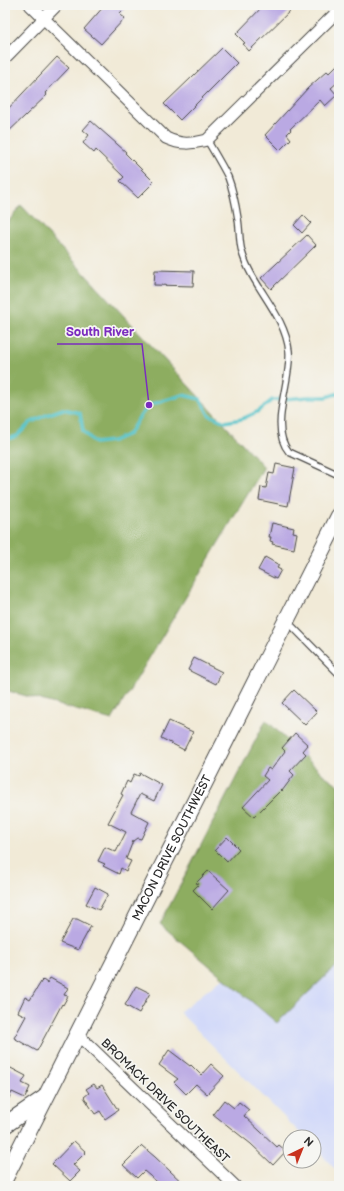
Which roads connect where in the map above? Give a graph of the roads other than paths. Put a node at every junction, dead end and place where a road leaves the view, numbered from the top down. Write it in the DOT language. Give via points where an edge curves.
graph roads {
  1 [pos="30,5"];
  2 [pos="57,5"];
  3 [pos="339,10"];
  4 [pos="44,18"];
  5 [pos="5,58"];
  6 [pos="207,140"];
  7 [pos="339,475"];
  8 [pos="339,516"];
  9 [pos="286,620"];
  10 [pos="339,674"];
  11 [pos="77,1034"];
  12 [pos="44,1098"];
  13 [pos="5,1126"];
  14 [pos="5,1178"];
  15 [pos="235,1186"];
  1 -- 4 [label="street"];
  2 -- 4 [label="street"];
  3 -- 6 [label="street"];
  4 -- 5 [label="street"];
  4 -- 6 [label="street" via="166,138 187,145"];
  6 -- 7 [label="lane" via="228,178 238,220 242,252 253,278 286,335 289,352 280,434 283,445 289,452"];
  8 -- 9 [label="street, MACON DRIVE SOUTHWEST"];
  9 -- 10 [label="lane"];
  9 -- 11 [label="street, MACON DRIVE SOUTHWEST"];
  11 -- 12 [label="street, MACON DRIVE SOUTHWEST"];
  11 -- 15 [label="street, BROMACK DRIVE SOUTHEAST"];
  12 -- 13 [label="street"];
  12 -- 14 [label="street, MACON DRIVE SOUTHWEST"];
}
